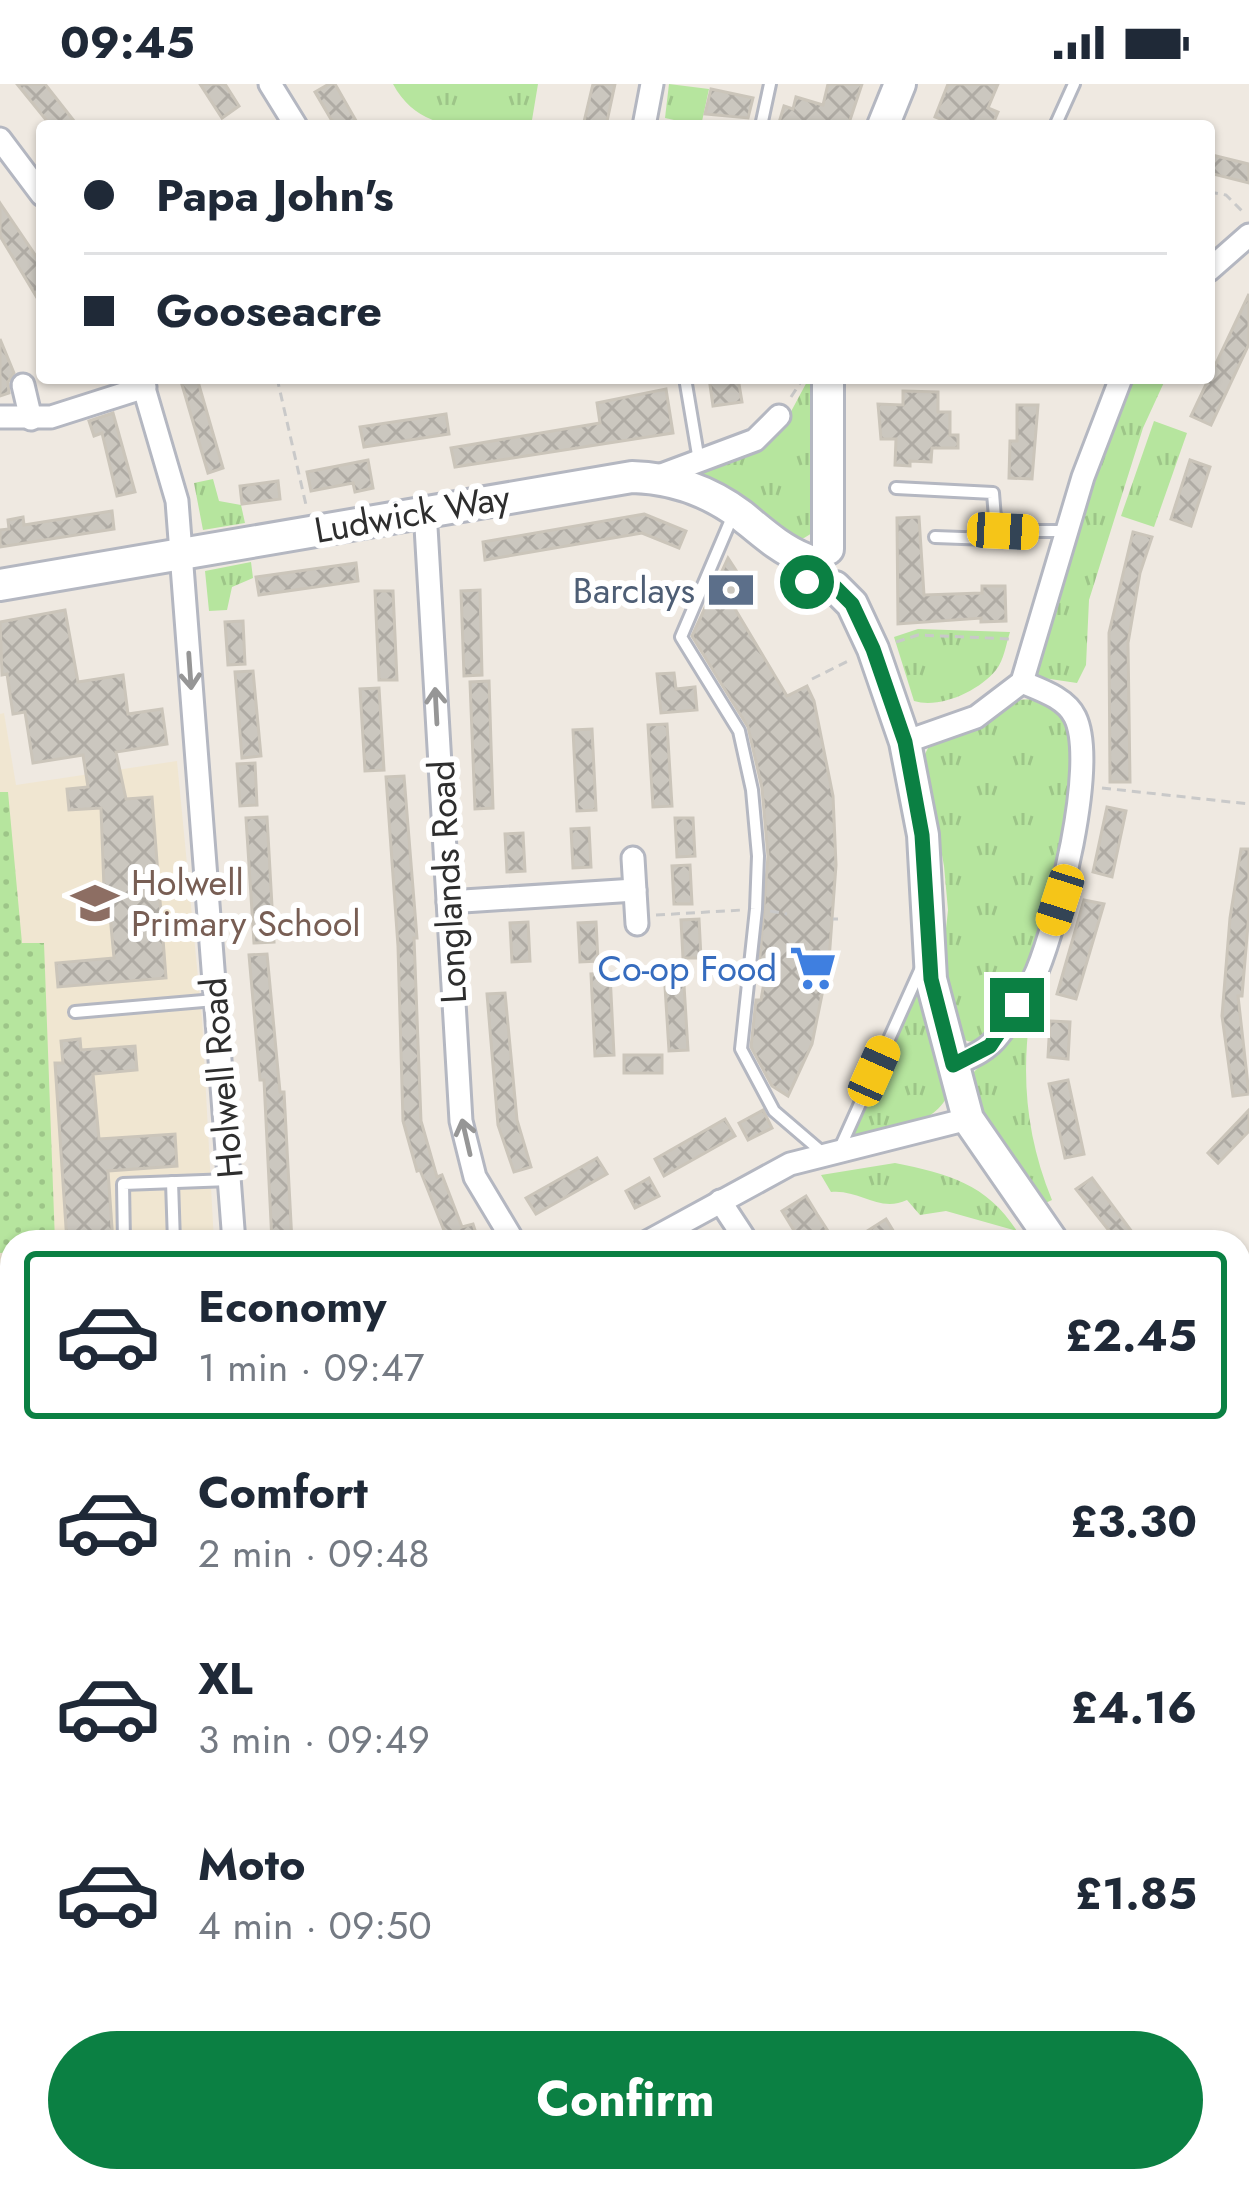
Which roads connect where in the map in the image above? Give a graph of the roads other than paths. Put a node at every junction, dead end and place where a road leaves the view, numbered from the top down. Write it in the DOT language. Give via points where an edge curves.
graph roads {
  1 [pos="271,84"];
  2 [pos="652,84"];
  3 [pos="770,84"];
  4 [pos="900,84"];
  5 [pos="1074,84"];
  6 [pos="292,120"];
  7 [pos="645,120"];
  8 [pos="762,120"];
  9 [pos="885,120"];
  10 [pos="1057,120"];
  11 [pos="0,139"];
  12 [pos="36,187"];
  13 [pos="1249,235"];
  14 [pos="1215,265"];
  15 [pos="138,384"];
  16 [pos="144,384"];
  17 [pos="687,384"];
  18 [pos="828,384"];
  19 [pos="1119,384"];
  20 [pos="23,386"];
  21 [pos="778,416"];
  22 [pos="0,417"];
  23 [pos="31,419"];
  24 [pos="699,461"];
  25 [pos="655,477"];
  26 [pos="896,488"];
  27 [pos="425,510"];
  28 [pos="735,510"];
  29 [pos="1003,531"];
  30 [pos="1067,531"];
  31 [pos="935,537"];
  32 [pos="817,554"];
  33 [pos="182,555"];
  34 [pos="0,585"];
  35 [pos="1022,682"];
  36 [pos="905,742"];
  37 [pos="633,858"];
  38 [pos="635,890"];
  39 [pos="448,902"];
  40 [pos="636,920"];
  41 [pos="928,951"];
  42 [pos="215,1000"];
  43 [pos="75,1012"];
  44 [pos="953,1065"];
  45 [pos="968,1119"];
  46 [pos="831,1152"];
  47 [pos="230,1180"];
  48 [pos="172,1182"];
  49 [pos="720,1201"];
  50 [pos="124,1230"];
  51 [pos="174,1230"];
  52 [pos="233,1230"];
  53 [pos="507,1230"];
  54 [pos="668,1230"];
  55 [pos="739,1230"];
  56 [pos="1045,1230"];
  1 -- 6 [label="street"];
  2 -- 7 [label="street"];
  3 -- 8 [label="lane"];
  4 -- 9 [label="street"];
  5 -- 10 [label="lane"];
  11 -- 12 [label="street"];
  13 -- 14 [label="street"];
  15 -- 23 [label="street"];
  16 -- 33 [label="street, Holwell Road" via="171,470"];
  17 -- 24 [label="lane"];
  18 -- 32 [label="street"];
  19 -- 30 [label="street"];
  20 -- 23 [label="street"];
  21 -- 24 [label="street" via="755,440"];
  22 -- 23 [label="street"];
  24 -- 25 [label="street"];
  25 -- 27 [label="street, Ludwick Way"];
  25 -- 28 [label="street, Ludwick Way"];
  26 -- 29 [label="lane" via="993,493"];
  27 -- 33 [label="street, Ludwick Way"];
  39 -- 27 [label="street, Longlands Road, one-way"];
  28 -- 32 [label="street, Ludwick Way" via="781,548"];
  28 -- 46 [label="lane" via="681,637 740,731 752,790 756,909 741,1049 774,1111"];
  29 -- 30 [label="lane"];
  29 -- 31 [label="lane"];
  30 -- 35 [label="street"];
  32 -- 36 [label="street, Ludwick Way" via="804,577 812,587 835,587 852,604"];
  33 -- 34 [label="street, Ludwick Way"];
  33 -- 42 [label="street, Holwell Road, one-way"];
  35 -- 36 [label="street" via="976,717"];
  35 -- 44 [label="street" via="1054,695 1075,716 1082,755 1060,900 1036,974 999,1036"];
  36 -- 41 [label="street" via="922,835"];
  37 -- 38 [label="street"];
  38 -- 39 [label="street"];
  38 -- 40 [label="street"];
  53 -- 39 [label="street, Longlands Road, one-way" via="475,1177 461,1121"];
  41 -- 44 [label="street"];
  41 -- 46 [label="lane"];
  42 -- 43 [label="lane"];
  42 -- 47 [label="street, Holwell Road"];
  44 -- 45 [label="street"];
  45 -- 46 [label="street"];
  45 -- 56 [label="street"];
  46 -- 49 [label="street"];
  47 -- 48 [label="lane"];
  47 -- 52 [label="street, Holwell Road"];
  48 -- 50 [label="lane" via="123,1184"];
  48 -- 51 [label="lane"];
  49 -- 54 [label="street"];
  49 -- 55 [label="street"];
}
